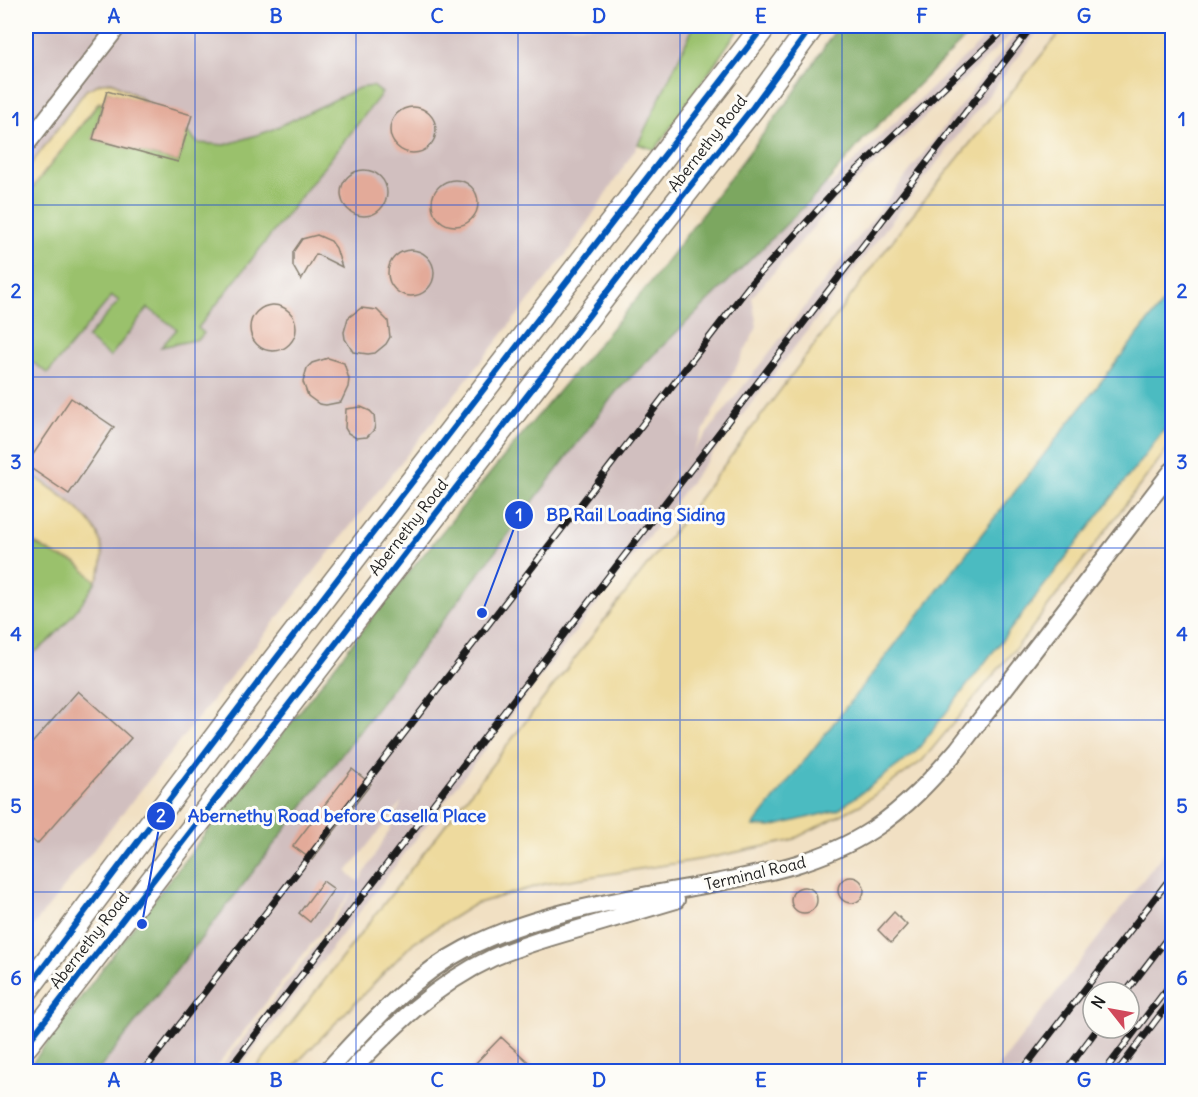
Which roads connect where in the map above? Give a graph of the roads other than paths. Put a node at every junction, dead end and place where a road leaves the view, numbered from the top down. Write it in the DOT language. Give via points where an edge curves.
graph roads {
  1 [pos="118,26"];
  2 [pos="764,26"];
  3 [pos="812,26"];
  4 [pos="26,145"];
  5 [pos="1173,471"];
  6 [pos="769,873"];
  7 [pos="26,990"];
  8 [pos="26,1045"];
  9 [pos="326,1071"];
  10 [pos="350,1071"];
  1 -- 4 [label="street"];
  2 -- 7 [label="main road, Abernethy Road"];
  3 -- 8 [label="main road, Abernethy Road"];
  5 -- 6 [label="street, Terminal Road" via="930,782 872,830 812,859"];
  6 -- 9 [label="street, Terminal Road" via="546,918 487,938 445,960 403,992"];
  6 -- 10 [label="street" via="493,958 427,998"];
}
